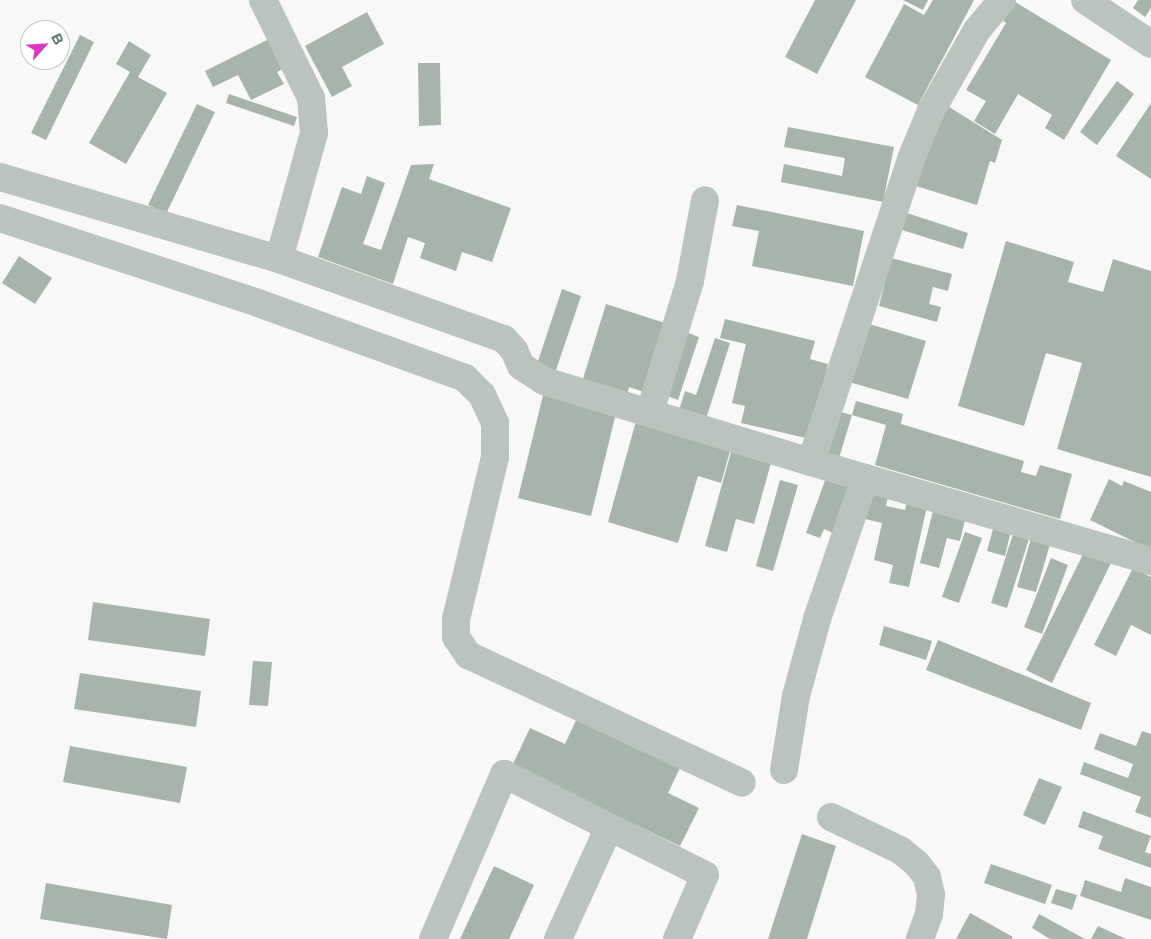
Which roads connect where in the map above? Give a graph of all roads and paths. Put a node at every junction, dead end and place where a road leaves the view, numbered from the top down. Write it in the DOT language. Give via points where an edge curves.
graph roads {
  1 [pos="263,0"];
  2 [pos="1002,0"];
  3 [pos="1085,0"];
  4 [pos="1151,44"];
  5 [pos="0,177"];
  6 [pos="705,200"];
  7 [pos="0,218"];
  8 [pos="280,260"];
  9 [pos="650,412"];
  10 [pos="811,462"];
  11 [pos="865,478"];
  12 [pos="1151,561"];
  13 [pos="784,770"];
  14 [pos="742,783"];
  15 [pos="831,817"];
  16 [pos="609,827"];
  17 [pos="433,939"];
  18 [pos="558,939"];
  19 [pos="677,939"];
  20 [pos="920,939"];
  1 -- 8 [label="street" via="311,98 314,133"];
  2 -- 10 [label="street" via="977,30 931,111 910,159"];
  3 -- 4 [label="street"];
  5 -- 8 [label="street"];
  6 -- 9 [label="street" via="690,281"];
  7 -- 14 [label="street" via="258,303 466,378 482,395 495,423 495,457 456,619 456,637 468,655"];
  8 -- 9 [label="street" via="504,339 514,350 521,366 544,381"];
  9 -- 10 [label="street"];
  10 -- 11 [label="street"];
  11 -- 12 [label="street"];
  11 -- 13 [label="street" via="798,686"];
  15 -- 20 [label="street" via="900,850 917,864 927,878 931,895 929,914"];
  16 -- 17 [label="street" via="504,774"];
  16 -- 18 [label="street"];
  16 -- 19 [label="street" via="706,875"];
}
